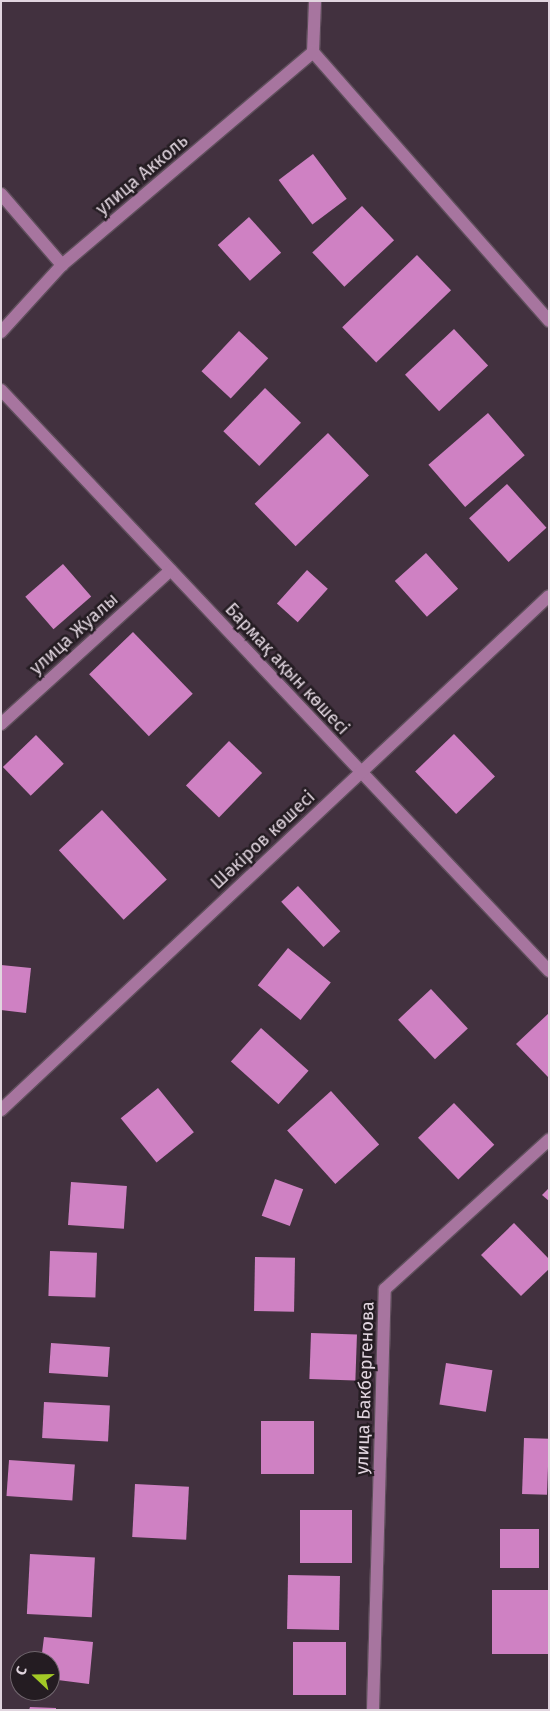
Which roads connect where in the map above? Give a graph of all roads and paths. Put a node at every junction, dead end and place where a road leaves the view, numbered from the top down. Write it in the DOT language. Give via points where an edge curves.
graph roads {
  1 [pos="315,1"];
  2 [pos="313,52"];
  3 [pos="1,194"];
  4 [pos="62,265"];
  5 [pos="549,321"];
  6 [pos="1,332"];
  7 [pos="1,390"];
  8 [pos="171,570"];
  9 [pos="549,596"];
  10 [pos="1,724"];
  11 [pos="361,772"];
  12 [pos="549,971"];
  13 [pos="1,1110"];
  14 [pos="549,1140"];
  15 [pos="373,1710"];
  1 -- 2 [label="street"];
  2 -- 4 [label="street, улица Акколь"];
  2 -- 5 [label="street"];
  3 -- 4 [label="street"];
  4 -- 6 [label="street, улица Акколь"];
  7 -- 8 [label="street, Бармақ ақын көшесі"];
  8 -- 10 [label="street, улица Жуалы"];
  8 -- 11 [label="street, Бармақ ақын көшесі"];
  9 -- 11 [label="street, Шәкіров көшесі"];
  11 -- 12 [label="street, Бармақ ақын көшесі"];
  11 -- 13 [label="street, Шәкіров көшесі"];
  14 -- 15 [label="street, улица Бакбергенова" via="385,1289"];
}
